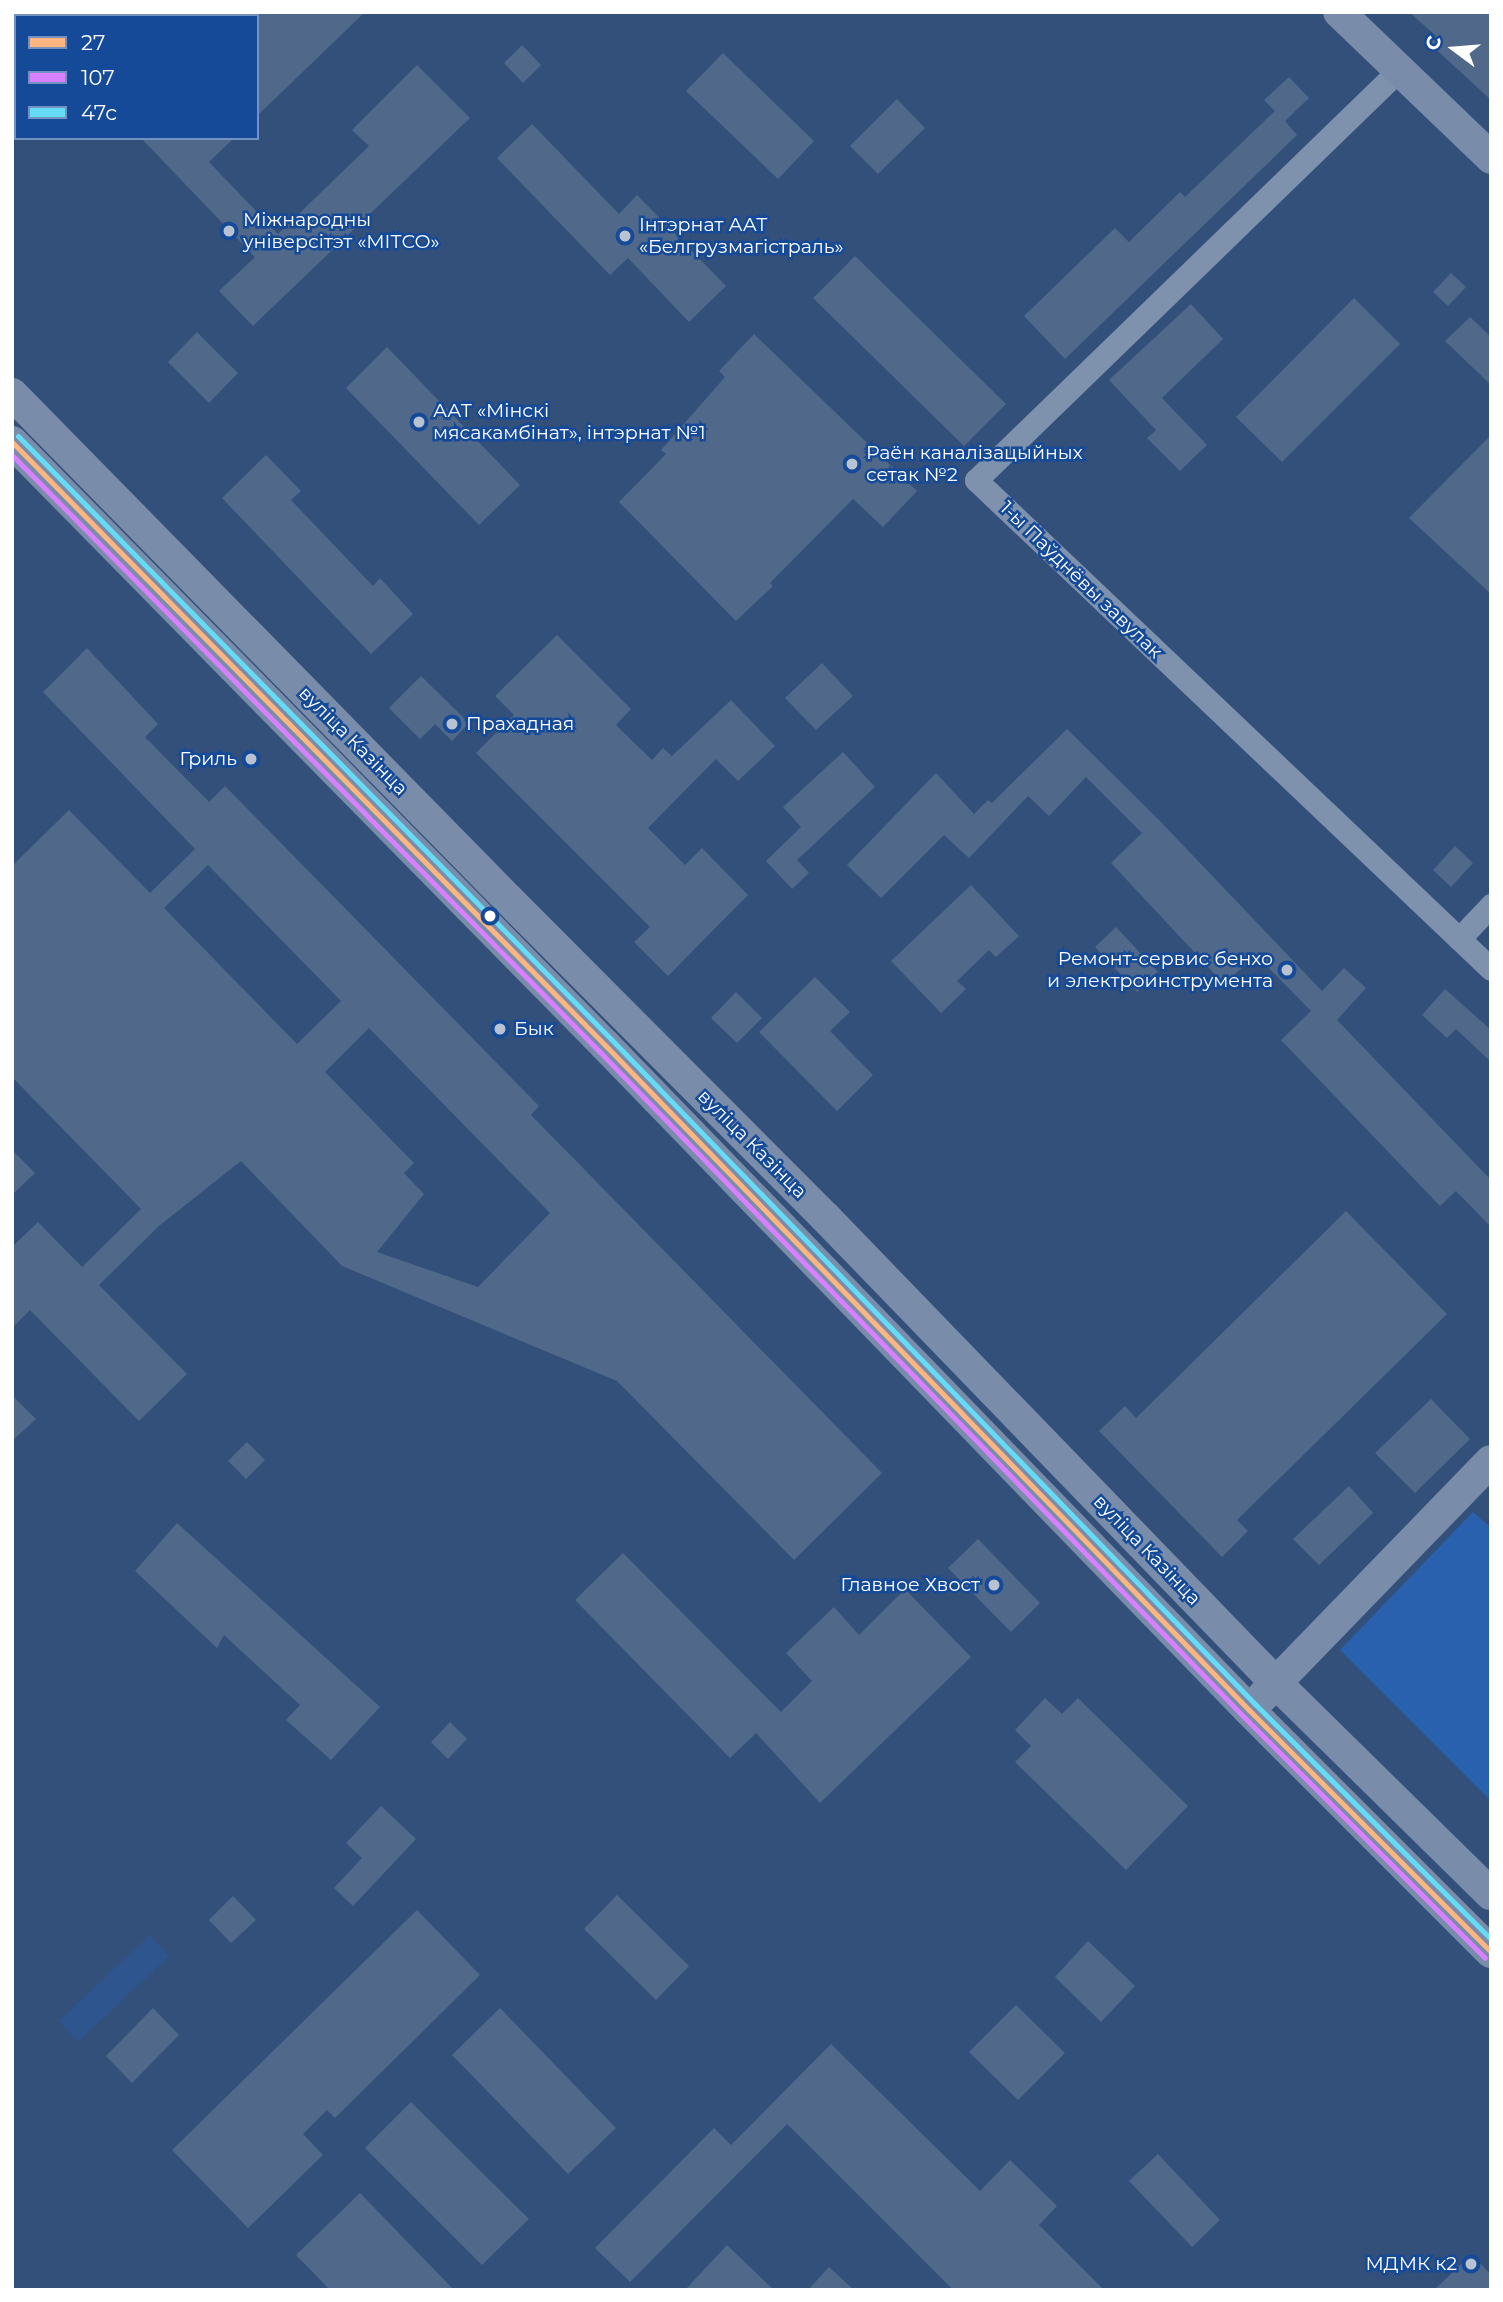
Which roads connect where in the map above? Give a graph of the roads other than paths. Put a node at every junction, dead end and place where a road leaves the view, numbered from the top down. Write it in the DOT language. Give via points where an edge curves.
graph roads {
  1 [pos="1339,12"];
  2 [pos="1399,70"];
  3 [pos="1491,158"];
  4 [pos="12,394"];
  5 [pos="12,442"];
  6 [pos="149,536"];
  7 [pos="128,558"];
  8 [pos="205,592"];
  9 [pos="183,614"];
  10 [pos="376,763"];
  11 [pos="351,785"];
  12 [pos="1491,905"];
  13 [pos="1460,939"];
  14 [pos="1491,969"];
  15 [pos="1003,1401"];
  16 [pos="975,1426"];
  17 [pos="1491,1461"];
  18 [pos="1276,1684"];
  19 [pos="1249,1710"];
  20 [pos="1491,1894"];
  21 [pos="1491,1952"];
  1 -- 2 [label="main road"];
  2 -- 3 [label="main road"];
  2 -- 13 [label="street, 1-ы Паўднёвы завулак" via="976,480"];
  4 -- 6 [label="main road, вуліца Казінца"];
  5 -- 7 [label="main road, вуліца Казінца"];
  6 -- 7 [label="street"];
  6 -- 8 [label="main road, вуліца Казінца"];
  7 -- 9 [label="main road, вуліца Казінца"];
  8 -- 9 [label="street"];
  8 -- 10 [label="main road, вуліца Казінца"];
  9 -- 11 [label="main road, вуліца Казінца"];
  10 -- 11 [label="street"];
  10 -- 15 [label="main road, вуліца Казінца"];
  11 -- 16 [label="main road, вуліца Казінца"];
  12 -- 13 [label="street"];
  13 -- 14 [label="street, 1-ы Паўднёвы завулак"];
  15 -- 16 [label="main road" via="987,1400 979,1406"];
  15 -- 18 [label="main road, вуліца Казінца"];
  16 -- 19 [label="main road, вуліца Казінца"];
  17 -- 18 [label="main road"];
  18 -- 19 [label="main road"];
  18 -- 20 [label="main road, вуліца Казінца"];
  19 -- 21 [label="main road, вуліца Казінца"];
}
